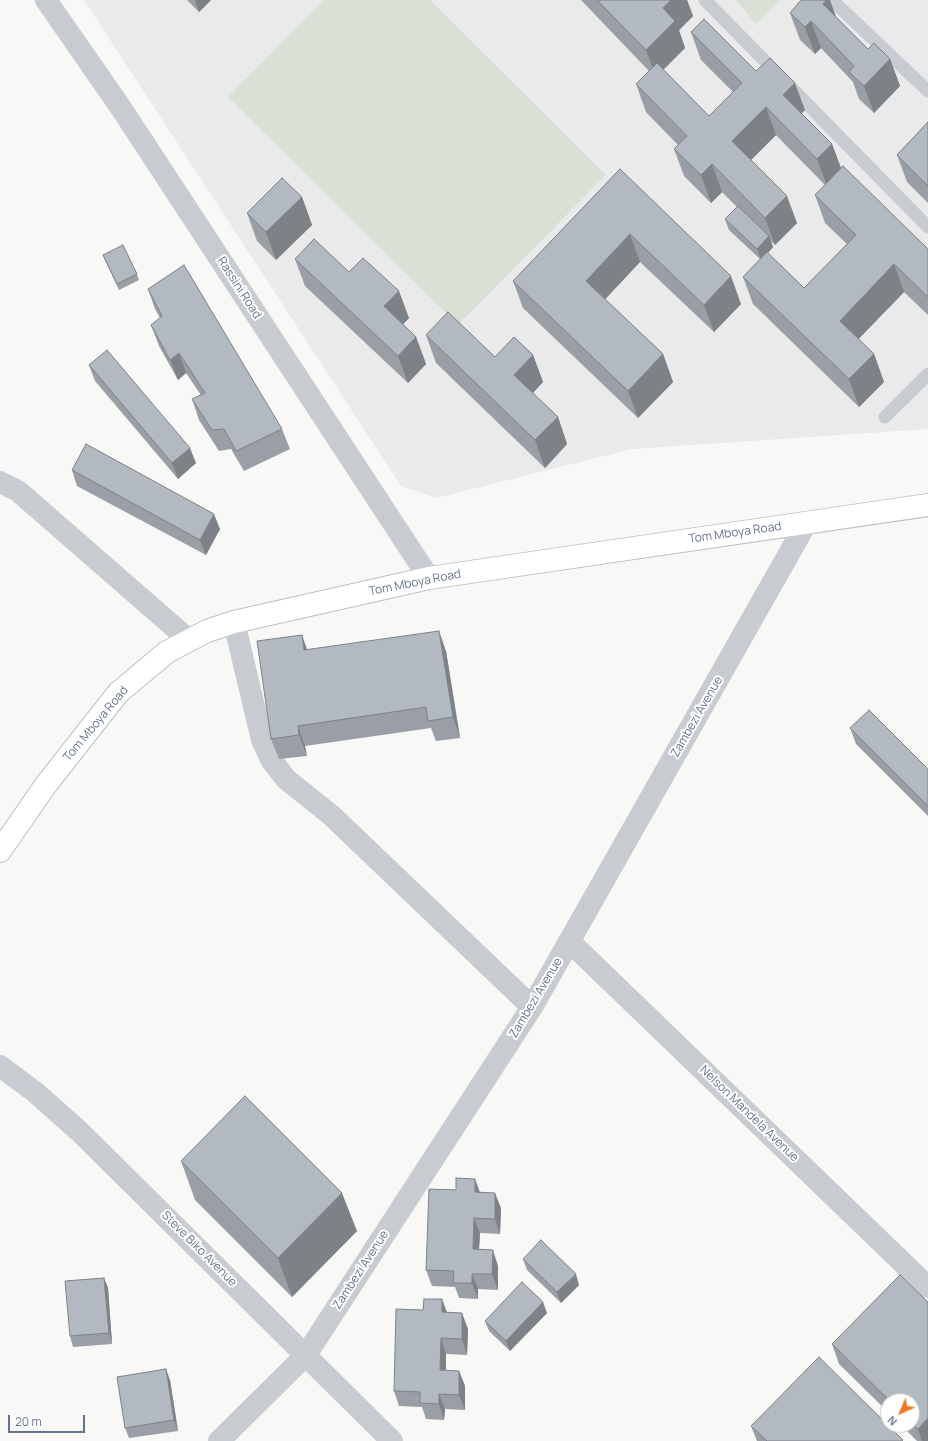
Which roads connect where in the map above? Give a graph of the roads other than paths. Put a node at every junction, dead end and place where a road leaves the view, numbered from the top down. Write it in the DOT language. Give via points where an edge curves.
graph roads {
  1 [pos="46,0"];
  2 [pos="705,0"];
  3 [pos="832,0"];
  4 [pos="928,91"];
  5 [pos="928,227"];
  6 [pos="928,374"];
  7 [pos="885,416"];
  8 [pos="0,482"];
  9 [pos="928,504"];
  10 [pos="807,522"];
  11 [pos="429,578"];
  12 [pos="234,622"];
  13 [pos="189,640"];
  14 [pos="0,851"];
  15 [pos="569,941"];
  16 [pos="532,1007"];
  17 [pos="0,1066"];
  18 [pos="928,1287"];
  19 [pos="306,1355"];
  20 [pos="219,1441"];
  21 [pos="392,1441"];
  1 -- 11 [label="street, Rassini Road" via="126,115"];
  2 -- 5 [label="lane"];
  3 -- 4 [label="lane"];
  6 -- 7 [label="lane"];
  8 -- 13 [label="street" via="18,491"];
  9 -- 10 [label="main road, Tom Mboya Road"];
  10 -- 11 [label="main road, Tom Mboya Road"];
  10 -- 15 [label="street, Zambezi Avenue"];
  11 -- 12 [label="main road, Tom Mboya Road"];
  12 -- 13 [label="main road, Tom Mboya Road"];
  12 -- 16 [label="street" via="262,740 272,761 286,779 331,814"];
  13 -- 14 [label="main road, Tom Mboya Road" via="167,652 118,693 45,786"];
  15 -- 16 [label="street, Zambezi Avenue"];
  15 -- 18 [label="street, Nelson Mandela Avenue"];
  16 -- 19 [label="street, Zambezi Avenue"];
  17 -- 19 [label="street, Steve Biko Avenue" via="35,1092 80,1132"];
  19 -- 20 [label="street, Zambezi Avenue"];
  19 -- 21 [label="street, Steve Biko Avenue"];
}
